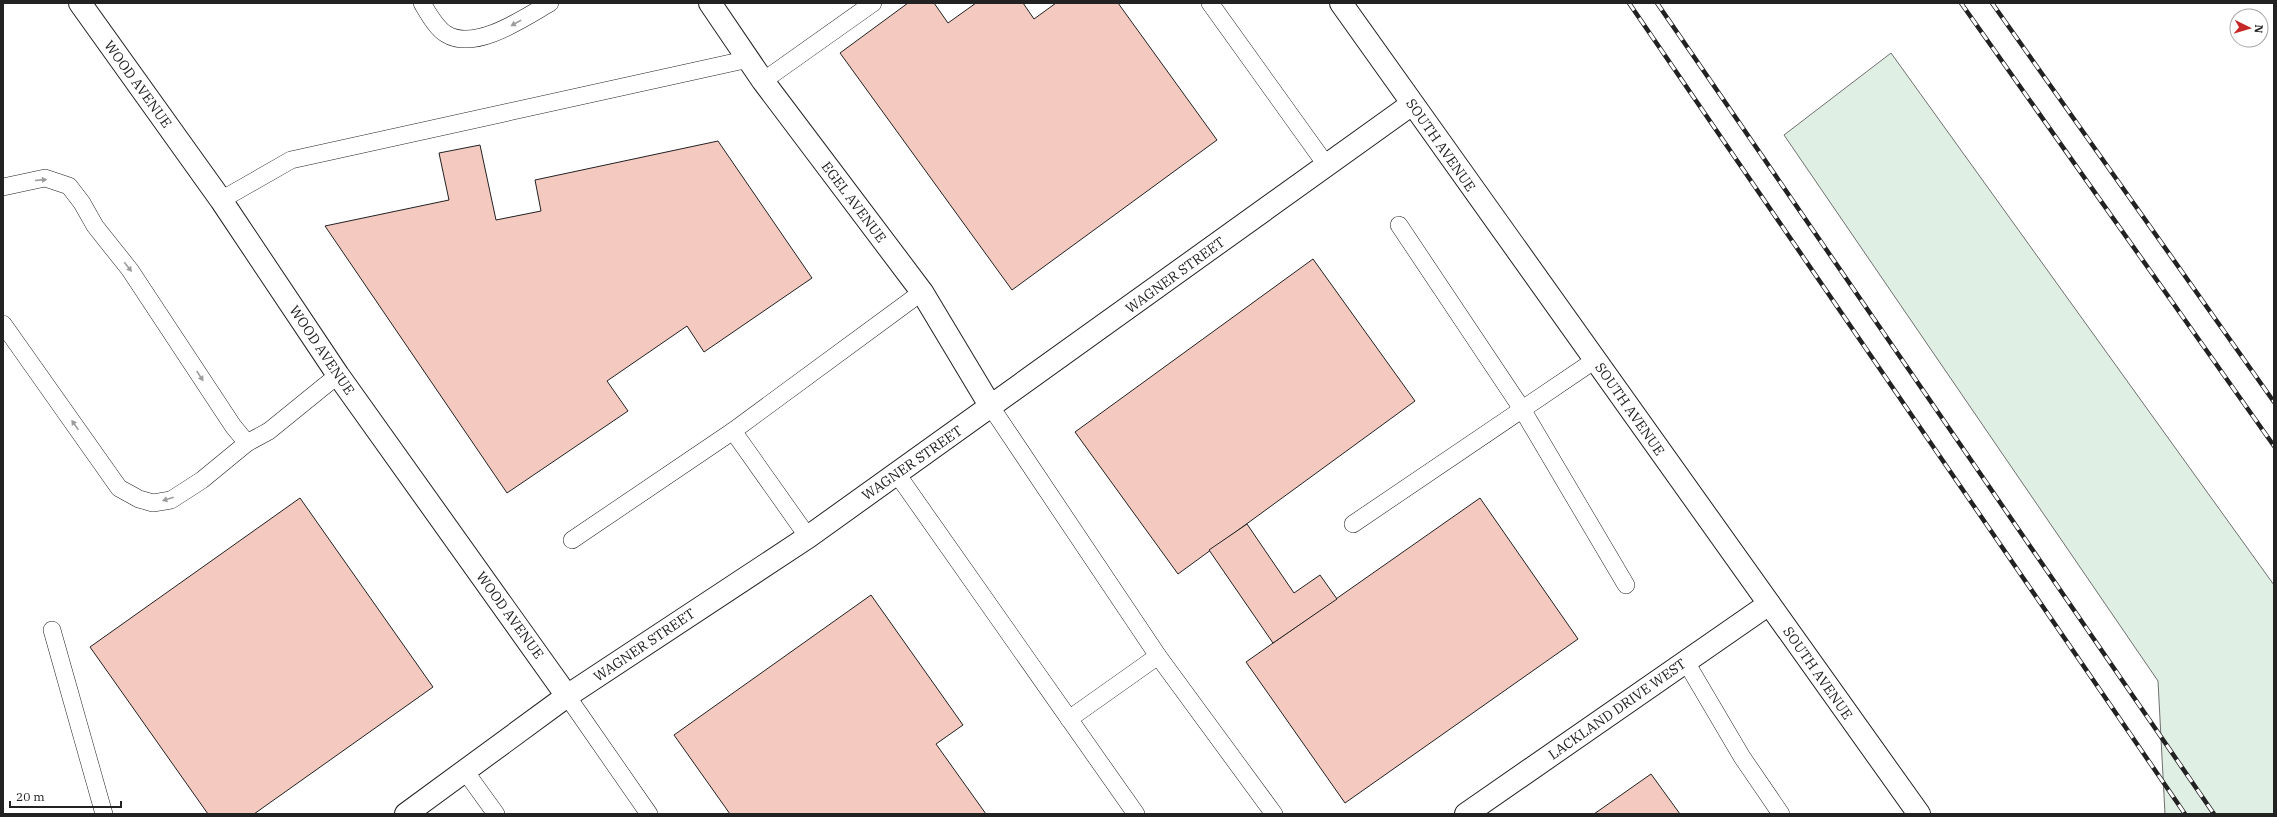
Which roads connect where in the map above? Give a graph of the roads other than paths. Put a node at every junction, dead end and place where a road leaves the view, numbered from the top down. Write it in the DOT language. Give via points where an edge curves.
graph roads {
  1 [pos="80,3"];
  2 [pos="422,3"];
  3 [pos="550,3"];
  4 [pos="710,3"];
  5 [pos="874,3"];
  6 [pos="1210,3"];
  7 [pos="1341,3"];
  8 [pos="749,60"];
  9 [pos="763,81"];
  10 [pos="1412,104"];
  11 [pos="1327,166"];
  12 [pos="3,187"];
  13 [pos="221,200"];
  14 [pos="1399,225"];
  15 [pos="922,292"];
  16 [pos="3,324"];
  17 [pos="1595,360"];
  18 [pos="338,375"];
  19 [pos="991,407"];
  20 [pos="1522,409"];
  21 [pos="733,431"];
  22 [pos="247,443"];
  23 [pos="896,474"];
  24 [pos="1353,524"];
  25 [pos="808,537"];
  26 [pos="572,540"];
  27 [pos="1626,585"];
  28 [pos="1769,604"];
  29 [pos="52,630"];
  30 [pos="1158,656"];
  31 [pos="1686,662"];
  32 [pos="568,696"];
  33 [pos="1069,719"];
  34 [pos="465,771"];
  35 [pos="104,814"];
  36 [pos="406,814"];
  37 [pos="496,814"];
  38 [pos="649,814"];
  39 [pos="1136,814"];
  40 [pos="1274,814"];
  41 [pos="1466,814"];
  42 [pos="1781,814"];
  43 [pos="1919,814"];
  1 -- 13 [label="street, WOOD AVENUE"];
  3 -- 2 [label="lane, one-way" via="511,26 460,41 445,34"];
  4 -- 8 [label="street, EGEL AVENUE"];
  5 -- 9 [label="lane"];
  6 -- 11 [label="lane"];
  7 -- 10 [label="street, SOUTH AVENUE"];
  8 -- 9 [label="street, EGEL AVENUE"];
  8 -- 13 [label="lane" via="291,160"];
  9 -- 15 [label="street, EGEL AVENUE"];
  10 -- 11 [label="street, WAGNER STREET"];
  10 -- 17 [label="street, SOUTH AVENUE"];
  11 -- 19 [label="street, WAGNER STREET"];
  12 -- 22 [label="lane, one-way" via="45,178 69,186 95,226 130,270 233,426"];
  13 -- 18 [label="street, WOOD AVENUE"];
  14 -- 20 [label="lane"];
  15 -- 19 [label="street, EGEL AVENUE"];
  15 -- 21 [label="lane"];
  22 -- 16 [label="lane, one-way" via="202,480 171,500 153,503 139,499 119,488"];
  17 -- 20 [label="lane"];
  17 -- 28 [label="street, SOUTH AVENUE"];
  18 -- 22 [label="lane" via="269,431"];
  18 -- 32 [label="street, WOOD AVENUE"];
  19 -- 23 [label="street, WAGNER STREET"];
  19 -- 30 [label="lane"];
  20 -- 24 [label="lane"];
  20 -- 27 [label="lane"];
  21 -- 25 [label="lane"];
  21 -- 26 [label="lane"];
  23 -- 25 [label="street, WAGNER STREET"];
  23 -- 33 [label="lane"];
  25 -- 32 [label="street, WAGNER STREET"];
  28 -- 31 [label="street, LACKLAND DRIVE WEST"];
  28 -- 43 [label="street, SOUTH AVENUE"];
  29 -- 35 [label="lane"];
  30 -- 33 [label="lane"];
  30 -- 40 [label="lane"];
  31 -- 41 [label="street, LACKLAND DRIVE WEST"];
  31 -- 42 [label="lane" via="1742,757"];
  32 -- 34 [label="street, WAGNER STREET"];
  32 -- 38 [label="lane"];
  33 -- 39 [label="lane"];
  34 -- 36 [label="street, WAGNER STREET"];
  34 -- 37 [label="lane"];
}
